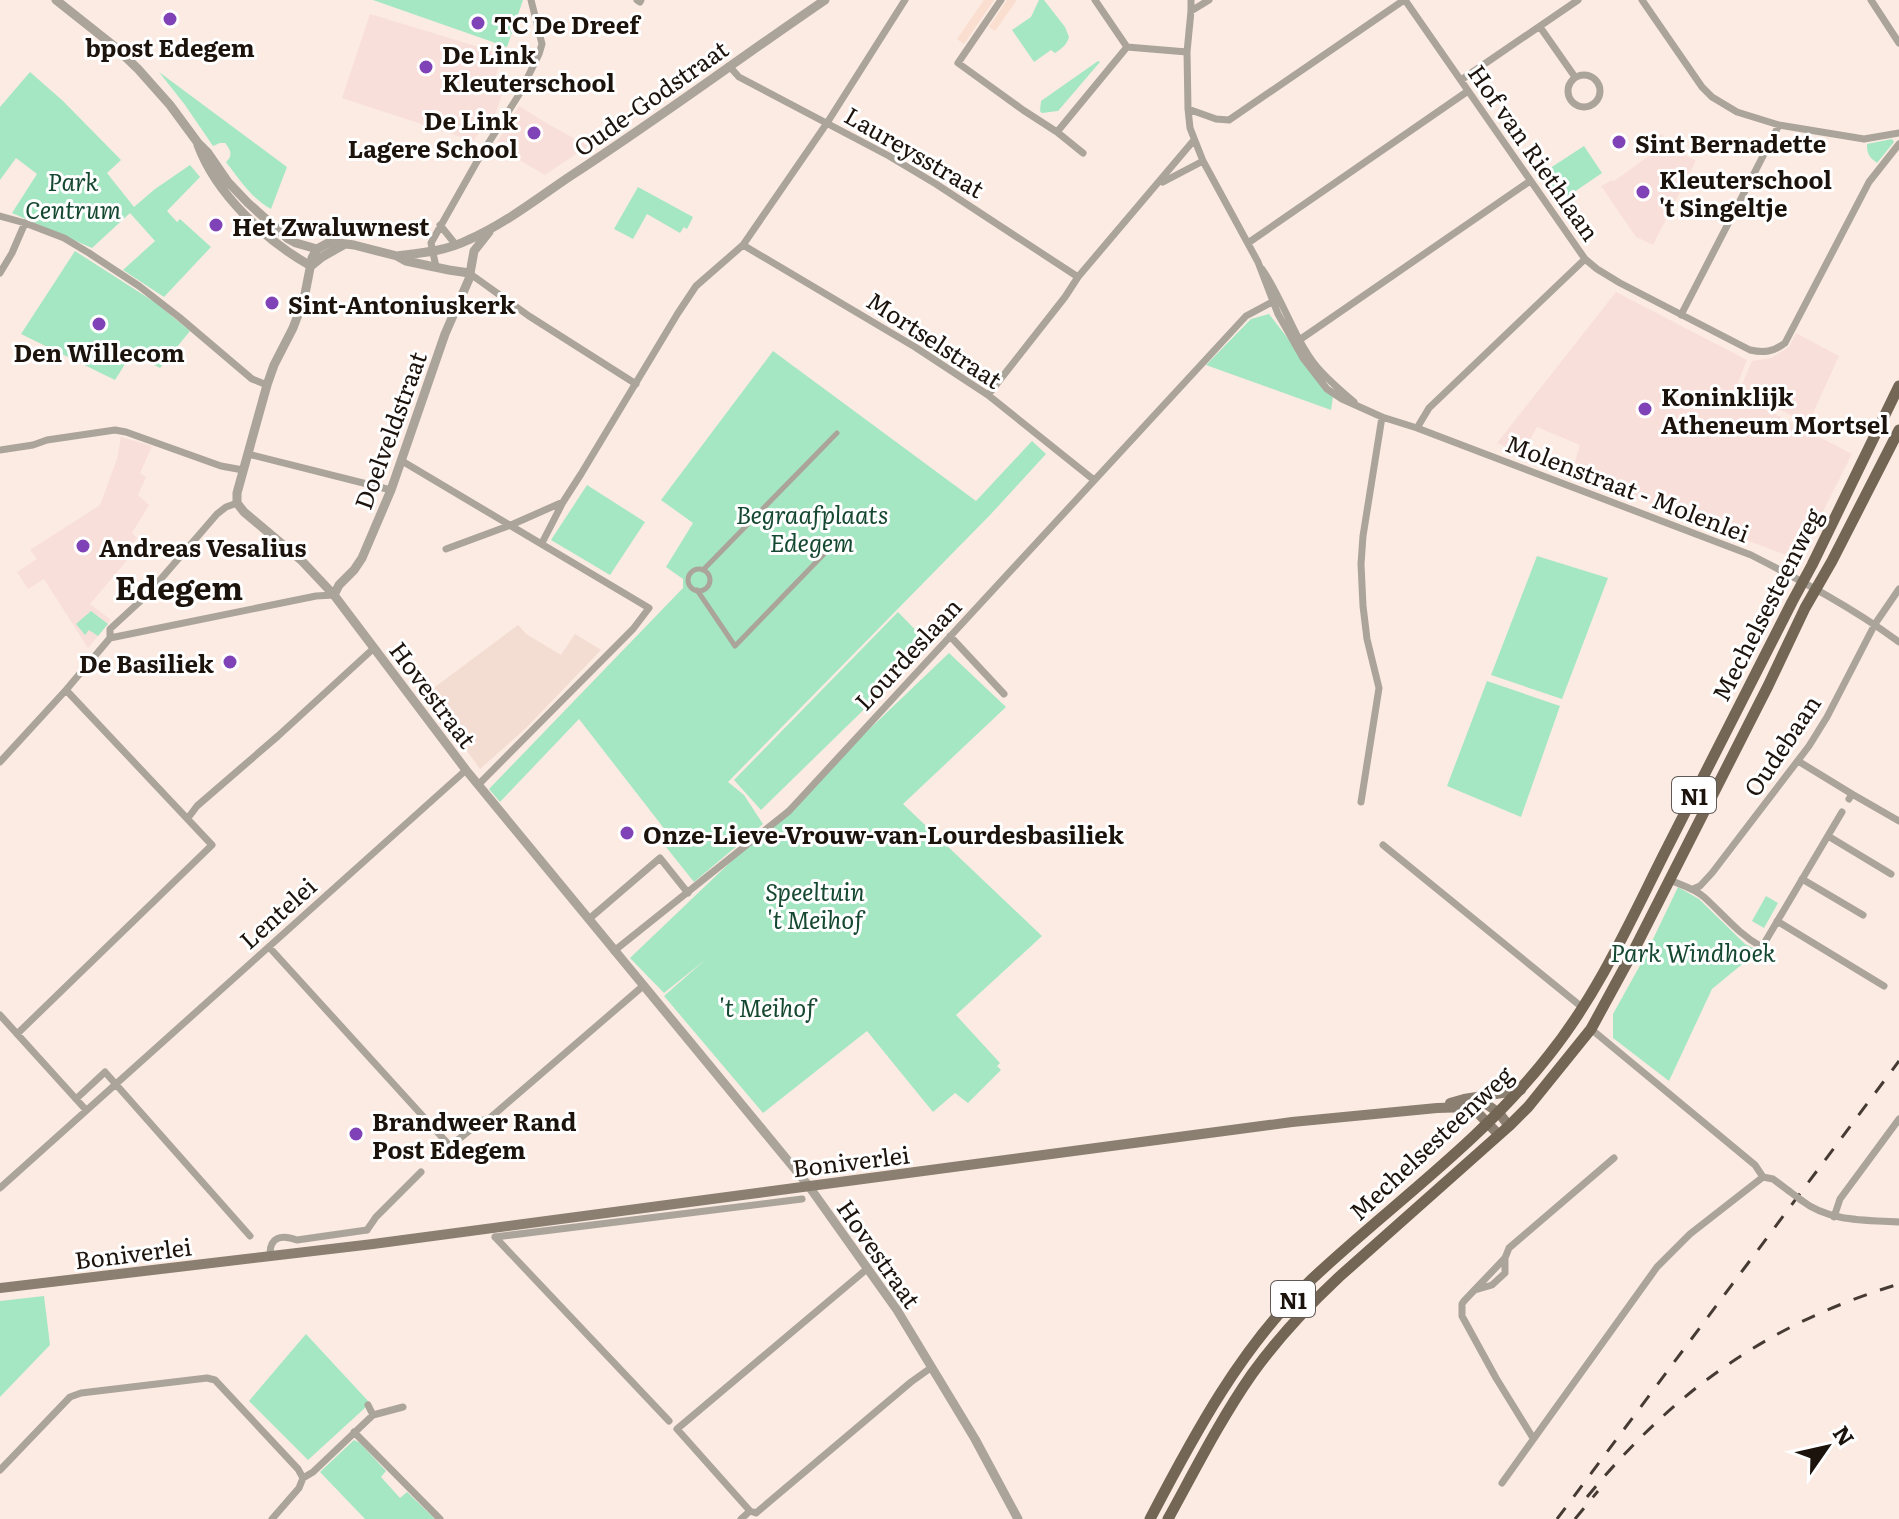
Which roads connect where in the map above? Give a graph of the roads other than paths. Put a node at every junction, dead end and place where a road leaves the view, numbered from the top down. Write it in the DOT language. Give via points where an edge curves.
graph roads {
  1 [pos="56,0"];
  2 [pos="531,0"];
  3 [pos="825,0"];
  4 [pos="905,0"];
  5 [pos="1001,0"];
  6 [pos="1095,0"];
  7 [pos="1191,0"];
  8 [pos="1209,0"];
  9 [pos="1405,0"];
  10 [pos="1578,0"];
  11 [pos="1642,0"];
  12 [pos="1871,0"];
  13 [pos="1191,11"];
  14 [pos="1540,27"];
  15 [pos="1899,43"];
  16 [pos="1127,47"];
  17 [pos="1187,52"];
  18 [pos="729,66"];
  19 [pos="1575,77"];
  20 [pos="1461,80"];
  21 [pos="1468,91"];
  22 [pos="1188,109"];
  23 [pos="827,123"];
  24 [pos="1779,125"];
  25 [pos="1057,132"];
  26 [pos="1899,133"];
  27 [pos="1194,140"];
  28 [pos="1899,144"];
  29 [pos="1083,153"];
  30 [pos="1203,161"];
  31 [pos="1530,181"];
  32 [pos="1158,185"];
  33 [pos="0,216"];
  34 [pos="25,223"];
  35 [pos="498,224"];
  36 [pos="440,225"];
  37 [pos="269,231"];
  38 [pos="1248,243"];
  39 [pos="456,245"];
  40 [pos="743,245"];
  41 [pos="432,252"];
  42 [pos="320,253"];
  43 [pos="397,256"];
  44 [pos="1585,259"];
  45 [pos="1258,262"];
  46 [pos="311,266"];
  47 [pos="436,267"];
  48 [pos="0,273"];
  49 [pos="469,273"];
  50 [pos="1078,277"];
  51 [pos="1272,302"];
  52 [pos="1681,315"];
  53 [pos="1298,341"];
  54 [pos="636,384"];
  55 [pos="267,385"];
  56 [pos="1899,386"];
  57 [pos="988,395"];
  58 [pos="1382,417"];
  59 [pos="1417,428"];
  60 [pos="1899,430"];
  61 [pos="837,433"];
  62 [pos="0,450"];
  63 [pos="248,454"];
  64 [pos="402,461"];
  65 [pos="243,470"];
  66 [pos="1094,480"];
  67 [pos="391,490"];
  68 [pos="563,502"];
  69 [pos="237,503"];
  70 [pos="511,525"];
  71 [pos="542,543"];
  72 [pos="446,549"];
  73 [pos="825,553"];
  74 [pos="703,570"];
  75 [pos="1803,581"];
  76 [pos="1815,589"];
  77 [pos="1899,589"];
  78 [pos="697,590"];
  79 [pos="334,595"];
  80 [pos="1875,624"];
  81 [pos="950,636"];
  82 [pos="110,638"];
  83 [pos="1899,642"];
  84 [pos="374,648"];
  85 [pos="66,690"];
  86 [pos="1004,694"];
  87 [pos="1798,761"];
  88 [pos="0,762"];
  89 [pos="466,770"];
  90 [pos="479,784"];
  91 [pos="1361,802"];
  92 [pos="1842,812"];
  93 [pos="188,818"];
  94 [pos="1899,821"];
  95 [pos="1828,836"];
  96 [pos="1383,845"];
  97 [pos="1891,874"];
  98 [pos="1802,879"];
  99 [pos="1670,880"];
  100 [pos="1693,889"];
  101 [pos="688,893"];
  102 [pos="1863,915"];
  103 [pos="589,919"];
  104 [pos="1777,921"];
  105 [pos="269,947"];
  106 [pos="614,951"];
  107 [pos="643,986"];
  108 [pos="1884,986"];
  109 [pos="1583,1008"];
  110 [pos="0,1015"];
  111 [pos="1591,1029"];
  112 [pos="17,1034"];
  113 [pos="115,1084"];
  114 [pos="1521,1090"];
  115 [pos="1476,1097"];
  116 [pos="76,1099"];
  117 [pos="1437,1108"];
  118 [pos="86,1110"];
  119 [pos="1499,1113"];
  120 [pos="1899,1119"];
  121 [pos="1488,1123"];
  122 [pos="1509,1126"];
  123 [pos="1499,1135"];
  124 [pos="1614,1158"];
  125 [pos="421,1172"];
  126 [pos="1763,1177"];
  127 [pos="808,1185"];
  128 [pos="0,1188"];
  129 [pos="802,1199"];
  130 [pos="1834,1217"];
  131 [pos="1899,1222"];
  132 [pos="367,1230"];
  133 [pos="493,1232"];
  134 [pos="250,1236"];
  135 [pos="373,1244"];
  136 [pos="270,1256"];
  137 [pos="868,1268"];
  138 [pos="0,1288"];
  139 [pos="932,1367"];
  140 [pos="368,1405"];
  141 [pos="403,1407"];
  142 [pos="373,1415"];
  143 [pos="669,1421"];
  144 [pos="354,1432"];
  145 [pos="1533,1438"];
  146 [pos="0,1470"];
  147 [pos="303,1478"];
  148 [pos="1502,1483"];
  149 [pos="750,1511"];
  150 [pos="272,1519"];
  151 [pos="440,1519"];
  152 [pos="741,1519"];
  153 [pos="1018,1519"];
  154 [pos="1150,1519"];
  155 [pos="1168,1519"];
  1 -- 37 [label="street" via="125,56 170,105 225,191"];
  2 -- 36 [label="street" via="542,44 539,54"];
  3 -- 18 [label="street, Oude-Godstraat"];
  4 -- 23 [label="street"];
  5 -- 25 [label="street" via="958,63"];
  6 -- 16 [label="street"];
  7 -- 13 [label="street"];
  8 -- 13 [label="street"];
  9 -- 20 [label="street, Hof van Riethlaan"];
  9 -- 22 [label="street" via="1229,120"];
  10 -- 14 [label="street"];
  11 -- 24 [label="street" via="1702,87 1737,112"];
  12 -- 15 [label="street"];
  13 -- 17 [label="street"];
  14 -- 19 [label="street"];
  14 -- 20 [label="street"];
  16 -- 17 [label="street"];
  16 -- 25 [label="street"];
  17 -- 22 [label="street"];
  18 -- 23 [label="street, Laureysstraat" via="739,77"];
  18 -- 35 [label="street, Oude-Godstraat"];
  19 -- 19 [label="street" via="1568,89 1572,102 1580,107 1593,104 1600,93 1596,80"];
  20 -- 21 [label="street, Hof van Riethlaan"];
  21 -- 31 [label="street, Hof van Riethlaan"];
  21 -- 38 [label="street"];
  22 -- 27 [label="street"];
  23 -- 40 [label="street"];
  23 -- 50 [label="street, Laureysstraat" via="936,184"];
  24 -- 26 [label="street" via="1864,139"];
  24 -- 52 [label="street"];
  25 -- 29 [label="street"];
  27 -- 30 [label="street"];
  27 -- 32 [label="street"];
  28 -- 52 [label="street, Hof van Riethlaan" via="1869,182 1785,343 1763,353 1750,350"];
  30 -- 32 [label="street"];
  30 -- 38 [label="street"];
  31 -- 44 [label="street, Hof van Riethlaan"];
  31 -- 53 [label="street"];
  32 -- 50 [label="street"];
  33 -- 34 [label="street"];
  34 -- 48 [label="street"];
  34 -- 55 [label="street" via="75,244 139,286 252,379"];
  35 -- 39 [label="street, Oude-Godstraat"];
  35 -- 49 [label="street, Oude-Godstraat" via="474,251"];
  36 -- 39 [label="street"];
  36 -- 41 [label="street"];
  37 -- 42 [label="street"];
  37 -- 46 [label="street" via="282,249"];
  38 -- 45 [label="street"];
  39 -- 41 [label="street, Oude-Godstraat"];
  39 -- 49 [label="street" via="469,257"];
  40 -- 54 [label="street" via="696,286"];
  40 -- 57 [label="street, Mortselstraat"];
  41 -- 43 [label="street, Oude-Godstraat"];
  41 -- 47 [label="street"];
  42 -- 43 [label="street" via="345,244"];
  42 -- 46 [label="street"];
  43 -- 47 [label="street"];
  44 -- 52 [label="street, Hof van Riethlaan"];
  44 -- 59 [label="street" via="1429,408"];
  45 -- 51 [label="street"];
  45 -- 53 [label="street"];
  46 -- 55 [label="street" via="298,316"];
  47 -- 49 [label="street"];
  49 -- 54 [label="street"];
  49 -- 64 [label="street, Doelveldstraat"];
  50 -- 57 [label="street"];
  51 -- 53 [label="street"];
  51 -- 66 [label="street, Lourdeslaan" via="1246,316"];
  53 -- 58 [label="street, Molenstraat - Molenlei" via="1358,406"];
  54 -- 68 [label="street"];
  55 -- 63 [label="street"];
  56 -- 75 [label="main road, Mechelsesteenweg / N1"];
  57 -- 66 [label="street, Mortselstraat"];
  58 -- 59 [label="street, Molenstraat - Molenlei"];
  58 -- 91 [label="street" via="1361,564 1367,639 1379,688"];
  59 -- 75 [label="street, Molenstraat - Molenlei" via="1737,550"];
  60 -- 76 [label="main road, Mechelsesteenweg / N1"];
  61 -- 74 [label="street"];
  62 -- 65 [label="street" via="115,430"];
  63 -- 65 [label="street"];
  63 -- 67 [label="street"];
  64 -- 67 [label="street, Doelveldstraat"];
  64 -- 70 [label="street"];
  65 -- 69 [label="street"];
  66 -- 81 [label="street, Lourdeslaan"];
  67 -- 79 [label="street, Doelveldstraat" via="362,558"];
  68 -- 70 [label="street"];
  68 -- 71 [label="street"];
  69 -- 79 [label="street, Hovestraat"];
  69 -- 82 [label="street" via="217,514 110,629"];
  70 -- 71 [label="street"];
  70 -- 72 [label="street"];
  71 -- 90 [label="street" via="649,608"];
  73 -- 78 [label="street" via="735,646"];
  74 -- 78 [label="street" via="710,581"];
  74 -- 78 [label="street" via="689,577"];
  75 -- 76 [label="street, Molenstraat - Molenlei"];
  75 -- 109 [label="main road, Mechelsesteenweg / N1"];
  76 -- 80 [label="street, Molenstraat - Molenlei"];
  76 -- 99 [label="main road, Mechelsesteenweg / N1"];
  77 -- 80 [label="street, Oudebaan"];
  79 -- 82 [label="street"];
  79 -- 84 [label="street, Hovestraat"];
  80 -- 83 [label="street, Molenstraat - Molenlei"];
  80 -- 87 [label="street, Oudebaan"];
  81 -- 86 [label="street"];
  81 -- 101 [label="street, Lourdeslaan" via="789,811"];
  82 -- 85 [label="street"];
  84 -- 89 [label="street, Hovestraat"];
  84 -- 93 [label="street"];
  85 -- 88 [label="street"];
  85 -- 93 [label="street"];
  87 -- 94 [label="street"];
  87 -- 100 [label="street, Oudebaan" via="1712,873"];
  89 -- 90 [label="street, Hovestraat"];
  89 -- 105 [label="street, Lentelei"];
  90 -- 103 [label="street, Hovestraat"];
  92 -- 95 [label="street"];
  93 -- 112 [label="street" via="212,845"];
  95 -- 97 [label="street"];
  95 -- 98 [label="street"];
  96 -- 109 [label="street"];
  98 -- 102 [label="street"];
  98 -- 104 [label="street"];
  99 -- 100 [label="street"];
  99 -- 111 [label="main road, Mechelsesteenweg / N1"];
  100 -- 104 [label="street" via="1762,947"];
  101 -- 103 [label="street" via="660,858"];
  101 -- 106 [label="street, Lourdeslaan"];
  103 -- 106 [label="street, Hovestraat"];
  104 -- 108 [label="street"];
  105 -- 107 [label="street" via="450,1146"];
  105 -- 113 [label="street, Lentelei"];
  106 -- 107 [label="street, Hovestraat"];
  107 -- 127 [label="street, Hovestraat"];
  109 -- 114 [label="main road, Mechelsesteenweg / N1"];
  110 -- 112 [label="street"];
  111 -- 122 [label="main road, Mechelsesteenweg / N1"];
  111 -- 126 [label="street"];
  112 -- 116 [label="street"];
  113 -- 116 [label="street" via="105,1072"];
  113 -- 118 [label="street, Lentelei"];
  113 -- 134 [label="street"];
  114 -- 115 [label="main road, Boniverlei"];
  114 -- 119 [label="main road, Mechelsesteenweg / N1"];
  115 -- 117 [label="main road, Boniverlei"];
  115 -- 119 [label="main road"];
  116 -- 118 [label="street"];
  117 -- 121 [label="main road, Boniverlei" via="1469,1107"];
  117 -- 127 [label="main road, Boniverlei"];
  118 -- 128 [label="street, Lentelei"];
  119 -- 121 [label="main road, Mechelsesteenweg / N1"];
  119 -- 122 [label="main road"];
  120 -- 130 [label="street" via="1840,1199"];
  121 -- 123 [label="main road"];
  121 -- 154 [label="main road, Mechelsesteenweg / N1" via="1273,1321 1209,1409"];
  122 -- 123 [label="main road, Mechelsesteenweg / N1"];
  123 -- 155 [label="main road, Mechelsesteenweg / N1" via="1314,1300 1282,1336 1217,1428"];
  124 -- 145 [label="street" via="1509,1248 1462,1304 1462,1316"];
  125 -- 132 [label="street"];
  126 -- 130 [label="street, bridge"];
  126 -- 145 [label="street" via="1657,1267"];
  127 -- 133 [label="main road, Boniverlei"];
  127 -- 137 [label="street, Hovestraat"];
  129 -- 133 [label="street, Boniverlei"];
  130 -- 131 [label="street"];
  132 -- 135 [label="street"];
  132 -- 136 [label="street, Boniverlei" via="279,1238 270,1246"];
  133 -- 135 [label="main road, Boniverlei"];
  133 -- 143 [label="street"];
  135 -- 136 [label="main road, Boniverlei"];
  136 -- 138 [label="main road, Boniverlei"];
  137 -- 139 [label="street, Hovestraat"];
  137 -- 149 [label="street" via="677,1429"];
  139 -- 149 [label="street" via="756,1513"];
  139 -- 153 [label="street, Hovestraat"];
  140 -- 142 [label="street"];
  141 -- 142 [label="street"];
  142 -- 144 [label="street"];
  144 -- 147 [label="street"];
  144 -- 151 [label="street"];
  145 -- 148 [label="street"];
  146 -- 147 [label="street" via="72,1396 207,1378 215,1380"];
  147 -- 150 [label="street"];
  149 -- 152 [label="street"];
}
